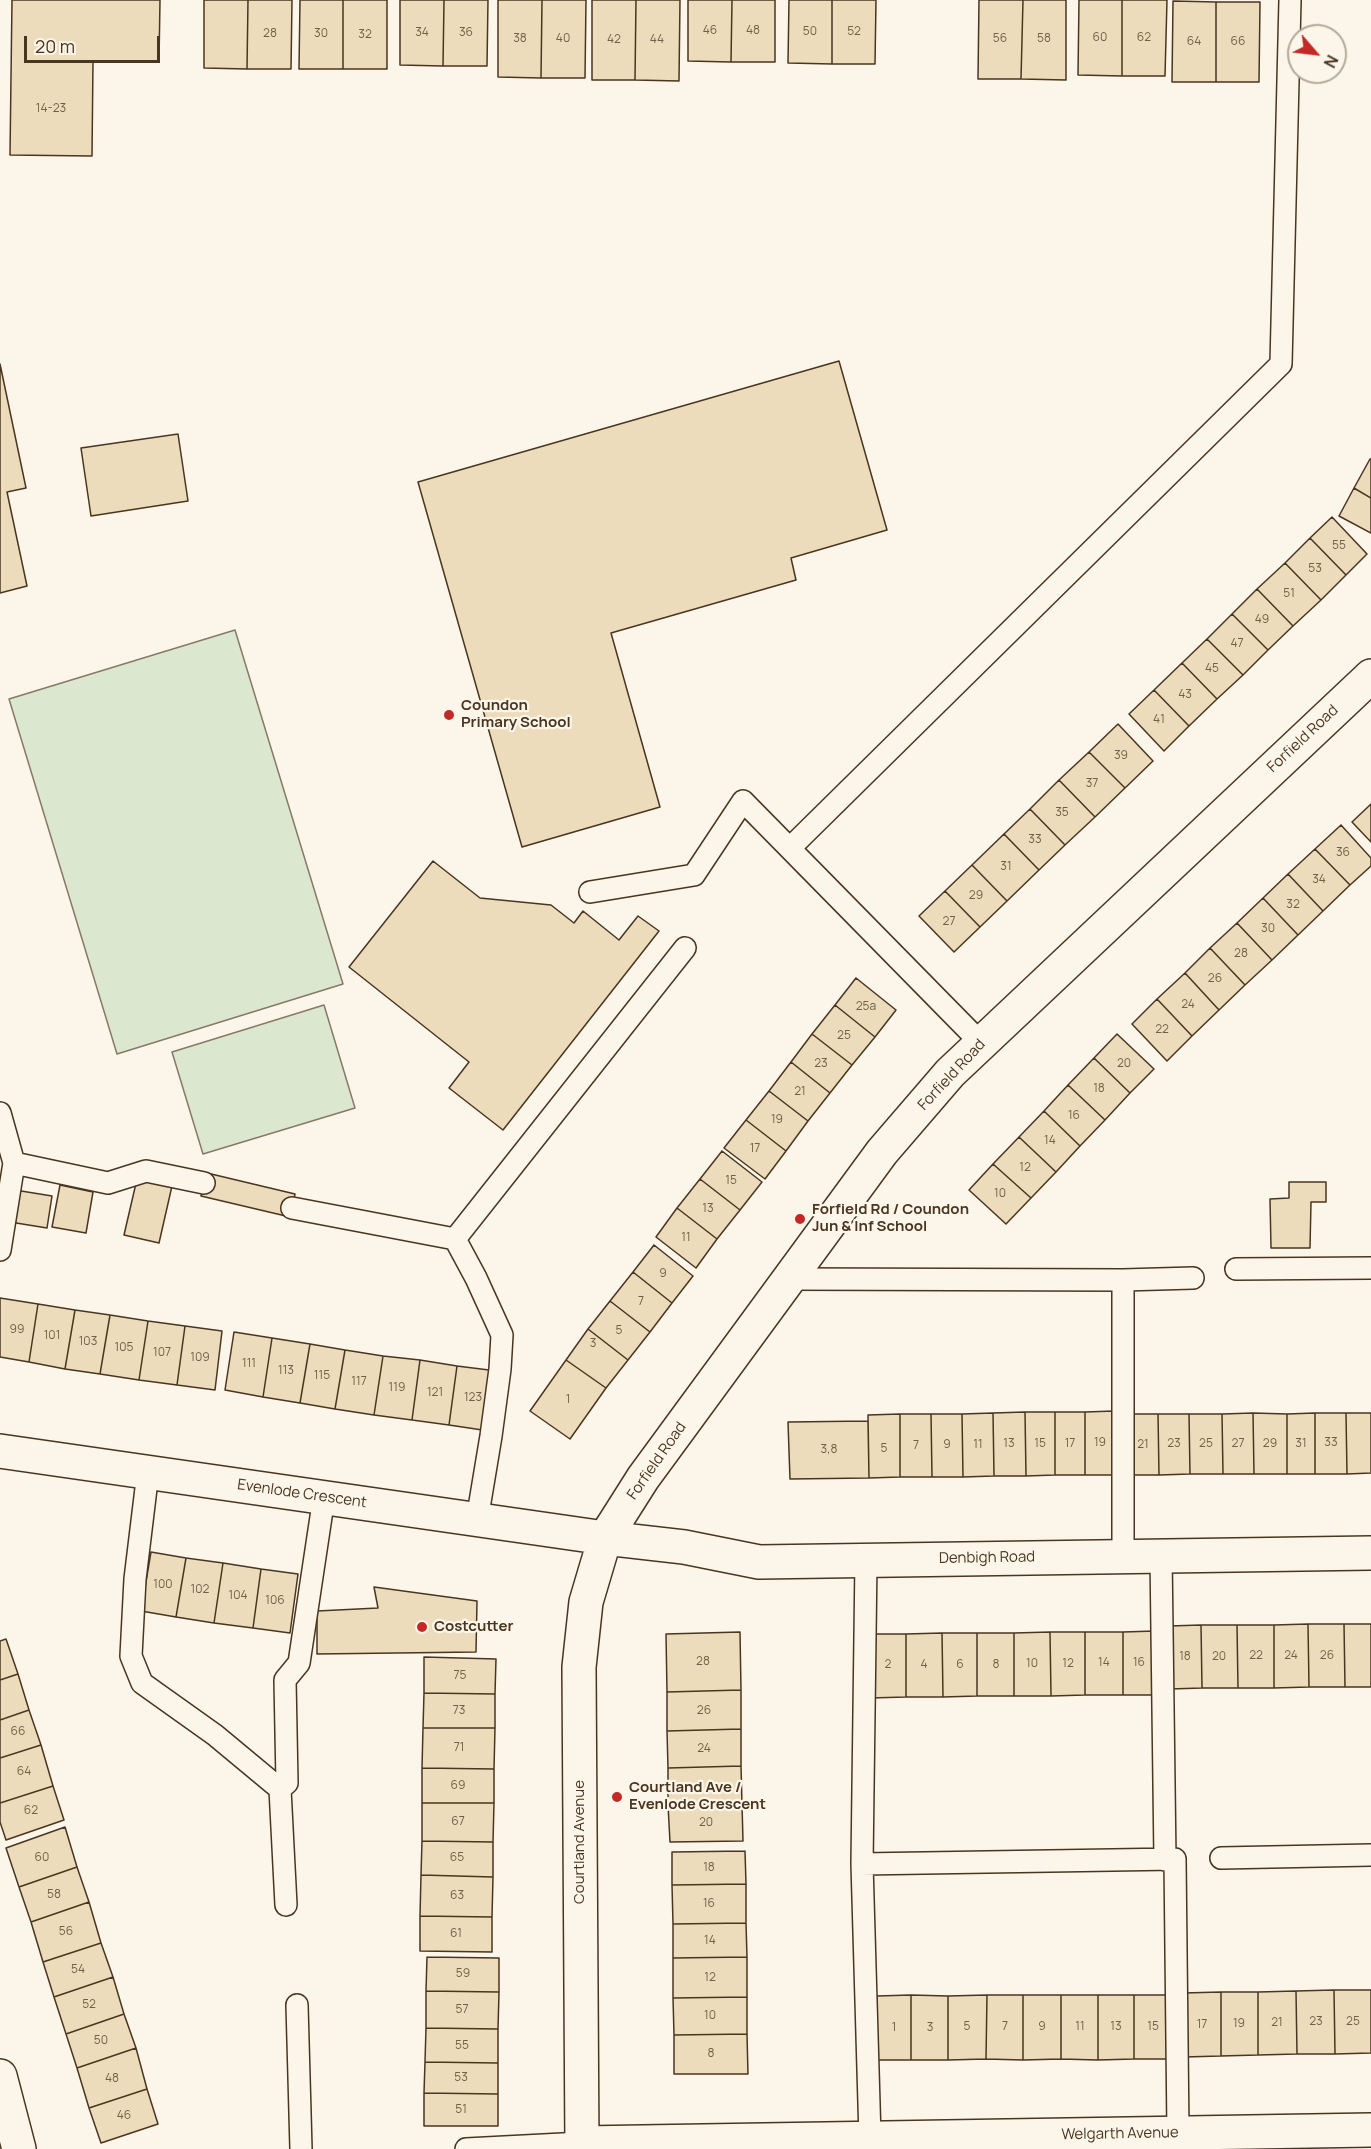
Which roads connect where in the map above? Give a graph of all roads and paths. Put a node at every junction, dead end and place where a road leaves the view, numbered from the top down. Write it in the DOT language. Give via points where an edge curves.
graph roads {
  1 [pos="1290,0"];
  2 [pos="1371,676"];
  3 [pos="790,848"];
  4 [pos="591,892"];
  5 [pos="685,948"];
  6 [pos="981,1042"];
  7 [pos="0,1113"];
  8 [pos="14,1163"];
  9 [pos="204,1182"];
  10 [pos="292,1208"];
  11 [pos="455,1239"];
  12 [pos="0,1250"];
  13 [pos="1371,1268"];
  14 [pos="1236,1269"];
  15 [pos="1193,1278"];
  16 [pos="789,1279"];
  17 [pos="1123,1280"];
  18 [pos="0,1451"];
  19 [pos="148,1472"];
  20 [pos="324,1497"];
  21 [pos="477,1520"];
  22 [pos="605,1538"];
  23 [pos="1371,1553"];
  24 [pos="1123,1556"];
  25 [pos="1161,1556"];
  26 [pos="866,1560"];
  27 [pos="280,1789"];
  28 [pos="1371,1855"];
  29 [pos="1221,1858"];
  30 [pos="1165,1860"];
  31 [pos="862,1864"];
  32 [pos="286,1905"];
  33 [pos="297,2005"];
  34 [pos="2,2089"];
  35 [pos="1371,2130"];
  36 [pos="1178,2133"];
  37 [pos="870,2138"];
  38 [pos="582,2146"];
  39 [pos="19,2149"];
  40 [pos="301,2149"];
  41 [pos="466,2149"];
  1 -- 3 [label="lane" via="1281,364"];
  2 -- 6 [label="street, Forfield Road"];
  3 -- 4 [label="lane" via="743,801 694,875"];
  3 -- 6 [label="lane"];
  5 -- 11 [label="lane"];
  6 -- 16 [label="street, Forfield Road" via="882,1152"];
  7 -- 8 [label="lane"];
  8 -- 9 [label="lane" via="108,1183 146,1171"];
  8 -- 12 [label="lane"];
  10 -- 11 [label="lane"];
  11 -- 21 [label="lane" via="502,1335"];
  13 -- 14 [label="lane"];
  15 -- 17 [label="lane"];
  16 -- 17 [label="lane"];
  16 -- 22 [label="street, Forfield Road" via="643,1478"];
  17 -- 24 [label="lane"];
  18 -- 19 [label="street, Evenlode Crescent"];
  19 -- 20 [label="street, Evenlode Crescent"];
  19 -- 27 [label="lane" via="135,1579 131,1656 142,1683 215,1735"];
  20 -- 21 [label="street, Evenlode Crescent"];
  20 -- 27 [label="lane" via="299,1663 285,1680 287,1783"];
  21 -- 22 [label="street, Evenlode Crescent"];
  22 -- 26 [label="street, Denbigh Road" via="684,1547 759,1562"];
  22 -- 38 [label="street, Courtland Avenue" via="586,1602 579,1667"];
  23 -- 25 [label="street, Denbigh Road"];
  24 -- 25 [label="street, Denbigh Road"];
  24 -- 26 [label="street, Denbigh Road"];
  25 -- 30 [label="lane"];
  26 -- 31 [label="lane"];
  27 -- 32 [label="lane"];
  28 -- 29 [label="lane"];
  30 -- 31 [label="lane"];
  30 -- 36 [label="lane" via="1175,1859"];
  31 -- 37 [label="lane"];
  33 -- 40 [label="lane"];
  34 -- 39 [label="street"];
  35 -- 36 [label="street, Welgarth Avenue"];
  36 -- 37 [label="street, Welgarth Avenue"];
  37 -- 38 [label="street, Welgarth Avenue"];
  38 -- 41 [label="lane"];
}
